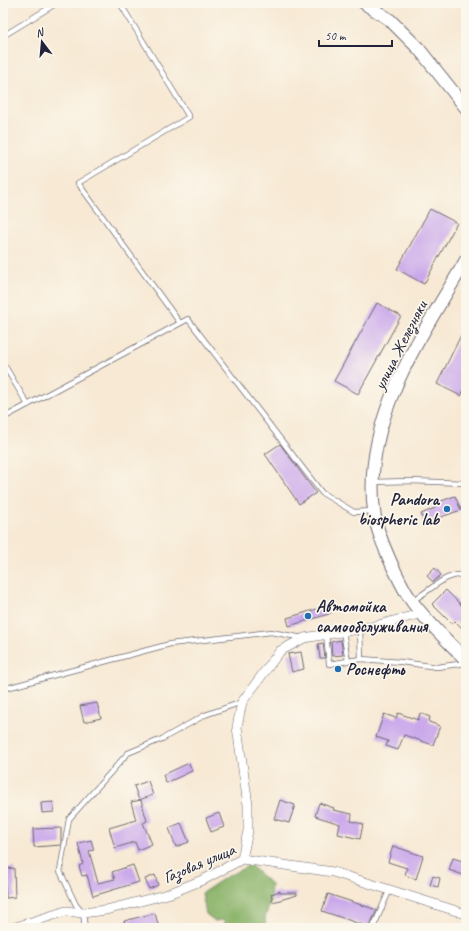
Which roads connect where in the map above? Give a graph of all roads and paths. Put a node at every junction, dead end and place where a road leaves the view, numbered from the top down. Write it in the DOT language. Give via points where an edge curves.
graph roads {
  1 [pos="57,3"];
  2 [pos="120,3"];
  3 [pos="364,3"];
  4 [pos="3,36"];
  5 [pos="466,108"];
  6 [pos="466,260"];
  7 [pos="180,323"];
  8 [pos="3,363"];
  9 [pos="28,405"];
  10 [pos="3,418"];
  11 [pos="373,482"];
  12 [pos="466,483"];
  13 [pos="374,511"];
  14 [pos="466,576"];
  15 [pos="411,601"];
  16 [pos="423,613"];
  17 [pos="360,629"];
  18 [pos="343,632"];
  19 [pos="326,633"];
  20 [pos="304,638"];
  21 [pos="361,659"];
  22 [pos="348,660"];
  23 [pos="466,661"];
  24 [pos="3,689"];
  25 [pos="242,702"];
  26 [pos="242,859"];
  27 [pos="390,889"];
  28 [pos="83,913"];
  29 [pos="466,914"];
  30 [pos="34,925"];
  31 [pos="13,928"];
  32 [pos="85,928"];
  33 [pos="373,928"];
  1 -- 4 [label="lane"];
  2 -- 7 [label="lane" via="189,117 78,183"];
  3 -- 5 [label="street" via="390,20 419,49"];
  6 -- 11 [label="street, улица Железняки" via="407,361 386,411 373,464"];
  7 -- 9 [label="lane"];
  7 -- 13 [label="lane" via="188,319 322,492 354,512"];
  8 -- 9 [label="lane"];
  9 -- 10 [label="lane"];
  11 -- 12 [label="lane"];
  11 -- 13 [label="street, улица Железняки"];
  13 -- 15 [label="street, улица Железняки" via="386,550"];
  14 -- 15 [label="lane" via="445,577 424,595"];
  15 -- 16 [label="street, улица Железняки"];
  16 -- 17 [label="street" via="398,622"];
  16 -- 23 [label="street, улица Железняки"];
  17 -- 18 [label="street"];
  17 -- 21 [label="lane"];
  18 -- 19 [label="street"];
  18 -- 22 [label="lane"];
  19 -- 20 [label="street"];
  19 -- 22 [label="lane" via="329,664"];
  20 -- 24 [label="lane" via="271,632 170,644"];
  20 -- 25 [label="street" via="280,651"];
  21 -- 22 [label="lane"];
  21 -- 23 [label="lane" via="437,667"];
  25 -- 26 [label="street" via="237,726 248,805 248,831"];
  25 -- 28 [label="lane" via="205,715 162,740 128,753 69,819 60,871 76,905"];
  26 -- 27 [label="street, Газовая улица" via="333,872"];
  26 -- 28 [label="street, Газовая улица" via="205,879 168,894 106,910"];
  27 -- 29 [label="street, Газовая улица"];
  27 -- 33 [label="lane"];
  28 -- 30 [label="street, Газовая улица" via="66,911"];
  28 -- 32 [label="lane"];
  30 -- 31 [label="street, Газовая улица"];
}
